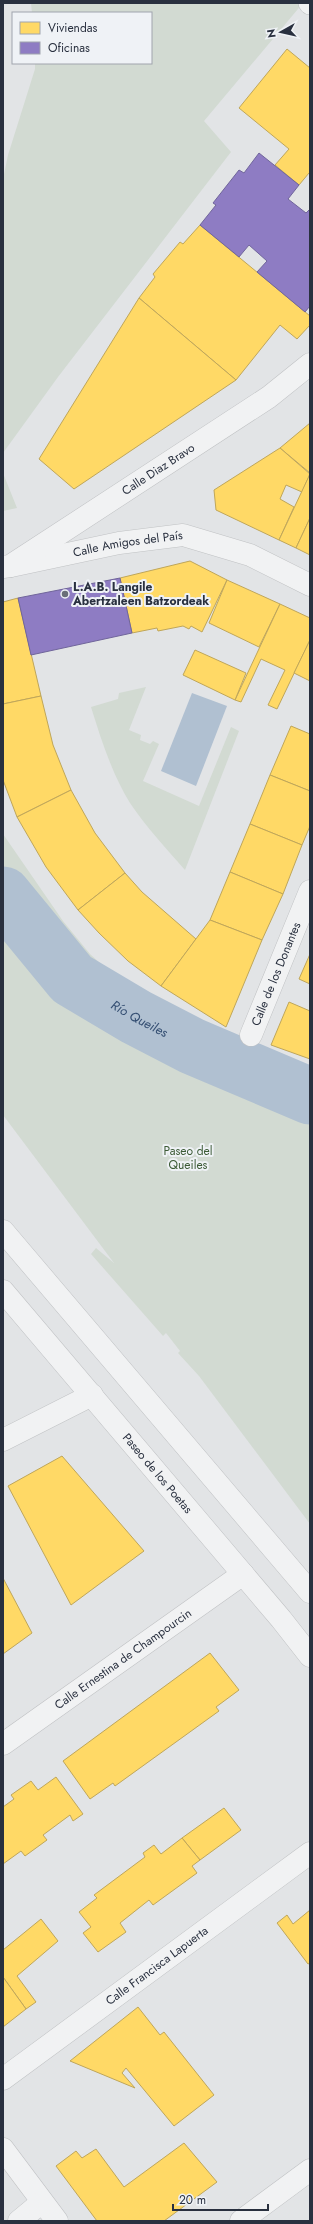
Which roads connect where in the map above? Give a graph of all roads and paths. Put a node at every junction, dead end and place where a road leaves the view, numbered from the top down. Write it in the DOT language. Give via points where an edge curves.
graph roads {
  1 [pos="310,364"];
  2 [pos="6,567"];
  3 [pos="310,585"];
  4 [pos="310,891"];
  5 [pos="251,1035"];
  6 [pos="3,1231"];
  7 [pos="3,1291"];
  8 [pos="92,1395"];
  9 [pos="3,1440"];
  10 [pos="243,1574"];
  11 [pos="310,1592"];
  12 [pos="310,1656"];
  13 [pos="3,1744"];
  14 [pos="310,1853"];
  15 [pos="3,2079"];
  16 [pos="3,2149"];
  17 [pos="310,2170"];
  18 [pos="42,2202"];
  19 [pos="19,2221"];
  20 [pos="57,2221"];
  21 [pos="241,2221"];
  1 -- 2 [label="street, Calle Diaz Bravo" via="270,397"];
  2 -- 3 [label="street, Calle Amigos del País" via="119,543 183,535 250,556"];
  4 -- 5 [label="street, Calle de los Donantes"];
  6 -- 11 [label="street"];
  7 -- 8 [label="street, Paseo de los Poetas"];
  8 -- 9 [label="street"];
  8 -- 10 [label="street, Paseo de los Poetas"];
  10 -- 12 [label="street, Paseo de los Poetas"];
  10 -- 13 [label="street, Calle Ernestina de Champourcin"];
  14 -- 15 [label="street, Calle Francisca Lapuerta"];
  16 -- 18 [label="street"];
  17 -- 21 [label="street"];
  18 -- 19 [label="street"];
  18 -- 20 [label="street"];
}
